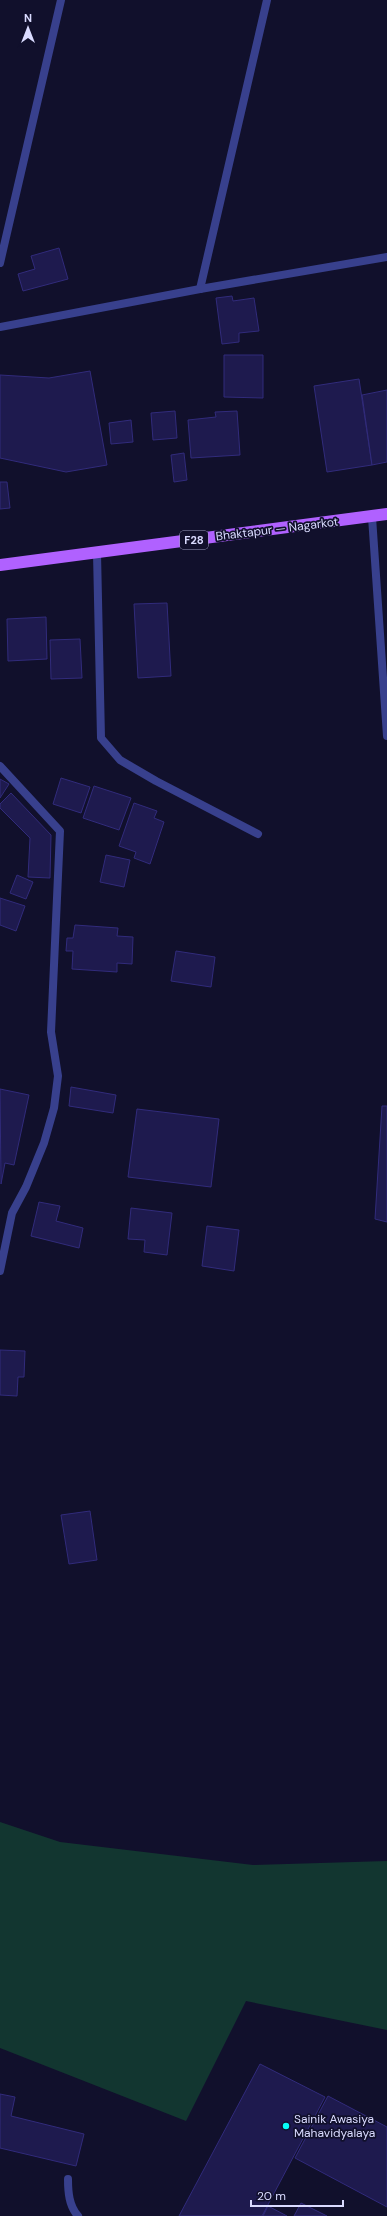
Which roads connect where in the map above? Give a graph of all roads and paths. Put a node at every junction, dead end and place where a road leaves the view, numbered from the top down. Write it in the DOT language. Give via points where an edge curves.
graph roads {
  1 [pos="61,0"];
  2 [pos="267,0"];
  3 [pos="387,256"];
  4 [pos="0,263"];
  5 [pos="200,289"];
  6 [pos="0,327"];
  7 [pos="387,514"];
  8 [pos="372,517"];
  9 [pos="97,553"];
  10 [pos="0,565"];
  11 [pos="387,736"];
  12 [pos="0,766"];
  13 [pos="258,834"];
  14 [pos="0,1272"];
  15 [pos="68,2179"];
  16 [pos="78,2216"];
  1 -- 4 [label="street"];
  2 -- 5 [label="street"];
  3 -- 5 [label="street"];
  5 -- 6 [label="street"];
  7 -- 8 [label="main road, Bhaktapur — Nagarkot / F28"];
  8 -- 9 [label="main road, Bhaktapur — Nagarkot / F28"];
  8 -- 11 [label="street"];
  9 -- 10 [label="main road, Bhaktapur — Nagarkot / F28"];
  9 -- 13 [label="street" via="101,738 120,760"];
  12 -- 14 [label="street" via="60,831 51,1032 58,1076 54,1108 44,1143 12,1213"];
  15 -- 16 [label="street" via="68,2193 73,2211"];
}
